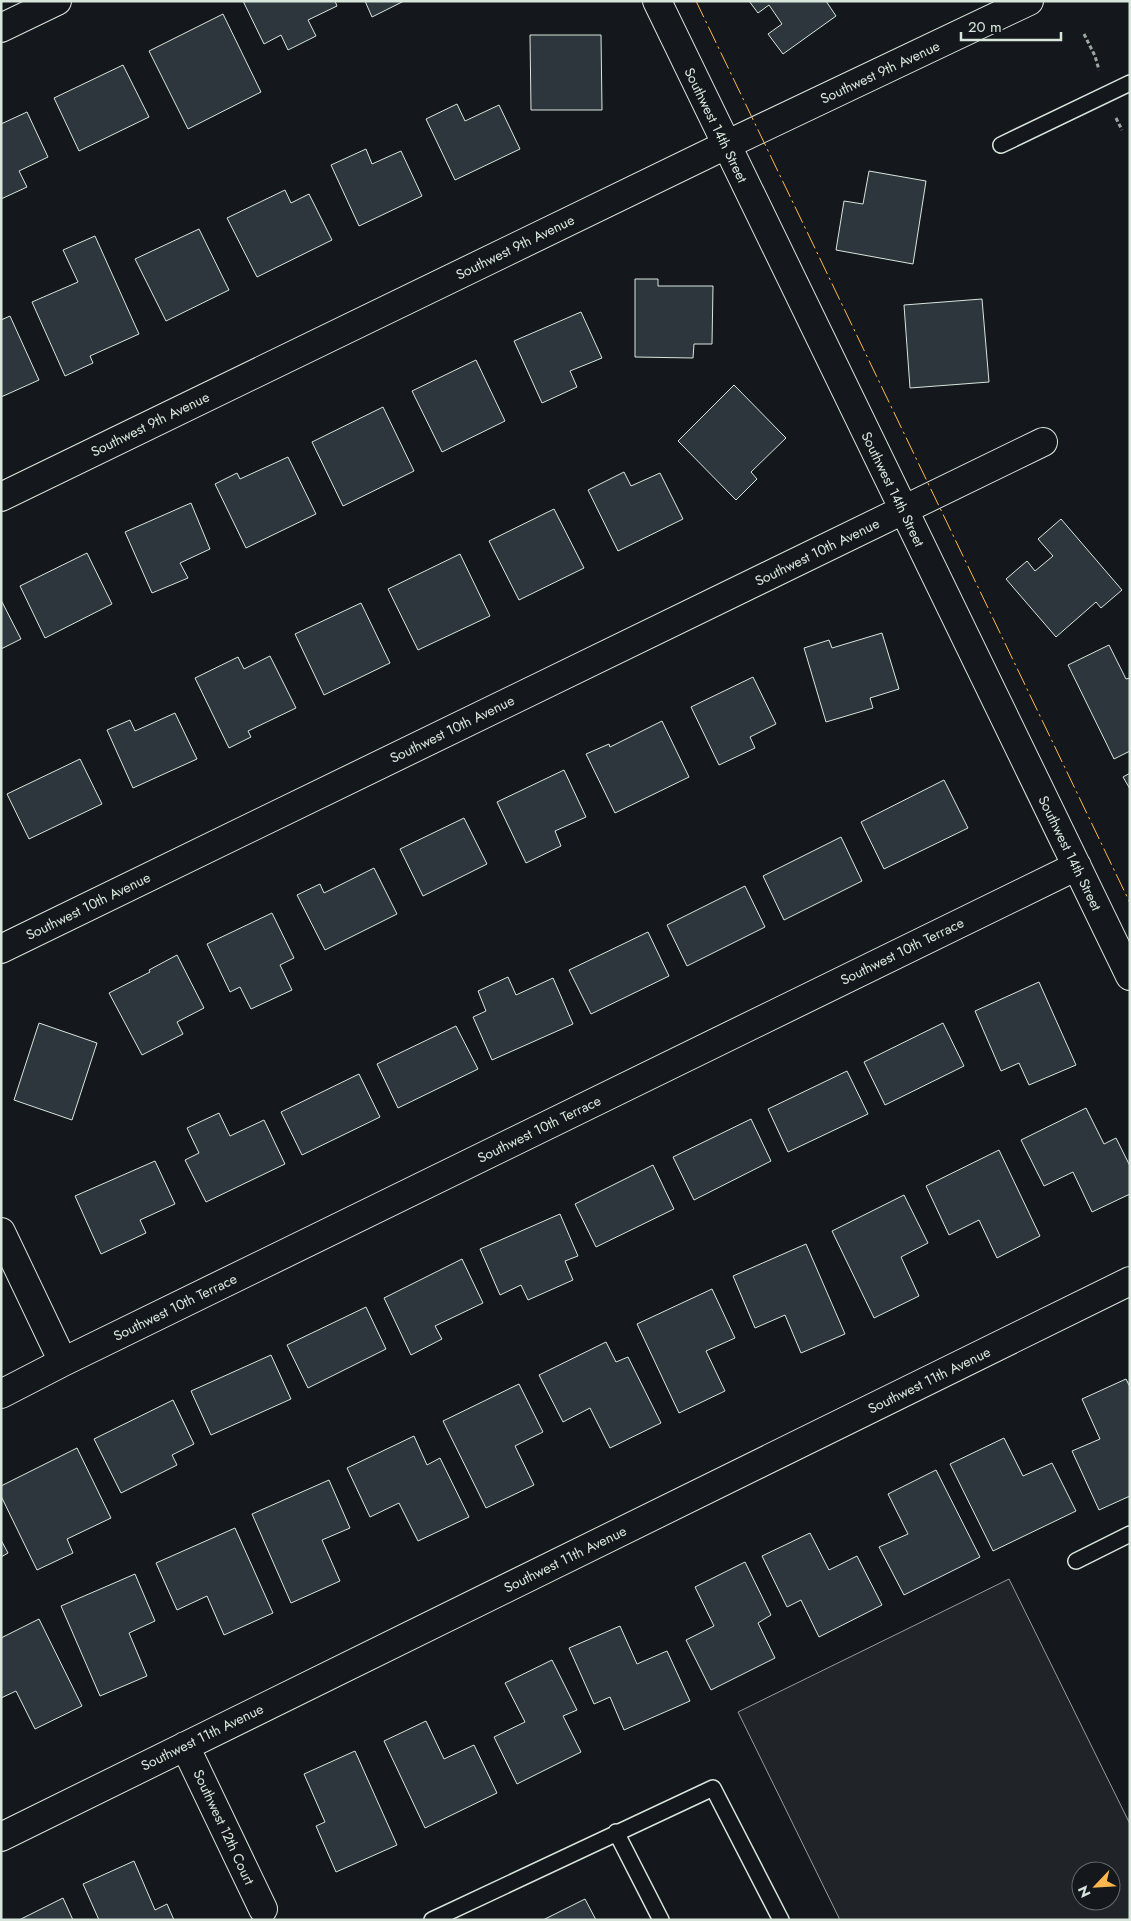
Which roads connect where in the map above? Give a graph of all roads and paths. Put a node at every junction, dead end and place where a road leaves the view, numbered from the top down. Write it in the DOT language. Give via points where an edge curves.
graph roads {
  1 [pos="57,1"];
  2 [pos="657,1"];
  3 [pos="1030,1"];
  4 [pos="1,28"];
  5 [pos="1130,83"];
  6 [pos="726,145"];
  7 [pos="1001,145"];
  8 [pos="1043,442"];
  9 [pos="1,497"];
  10 [pos="903,509"];
  11 [pos="1077,866"];
  12 [pos="1,948"];
  13 [pos="1130,976"];
  14 [pos="1,1232"];
  15 [pos="1130,1281"];
  16 [pos="63,1362"];
  17 [pos="1,1394"];
  18 [pos="1130,1534"];
  19 [pos="1076,1561"];
  20 [pos="185,1746"];
  21 [pos="616,1832"];
  22 [pos="1,1836"];
  23 [pos="263,1909"];
  24 [pos="432,1920"];
  25 [pos="661,1920"];
  26 [pos="782,1920"];
  1 -- 4 [label="street"];
  2 -- 6 [label="street, Southwest 14th Street"];
  3 -- 6 [label="street, Southwest 9th Avenue"];
  5 -- 7 [label="lane"];
  6 -- 9 [label="street, Southwest 9th Avenue"];
  6 -- 10 [label="street, Southwest 14th Street"];
  8 -- 10 [label="street, Southwest 10th Avenue"];
  10 -- 11 [label="street, Southwest 14th Street"];
  10 -- 12 [label="street, Southwest 10th Avenue"];
  11 -- 13 [label="street, Southwest 14th Street"];
  11 -- 16 [label="street, Southwest 10th Terrace"];
  14 -- 16 [label="street"];
  15 -- 20 [label="street, Southwest 11th Avenue"];
  16 -- 17 [label="street, Southwest 10th Terrace"];
  18 -- 19 [label="lane"];
  20 -- 22 [label="street, Southwest 11th Avenue"];
  20 -- 23 [label="street, Southwest 12th Court"];
  21 -- 24 [label="lane"];
  21 -- 25 [label="lane"];
  21 -- 26 [label="lane" via="713,1788"];
}
